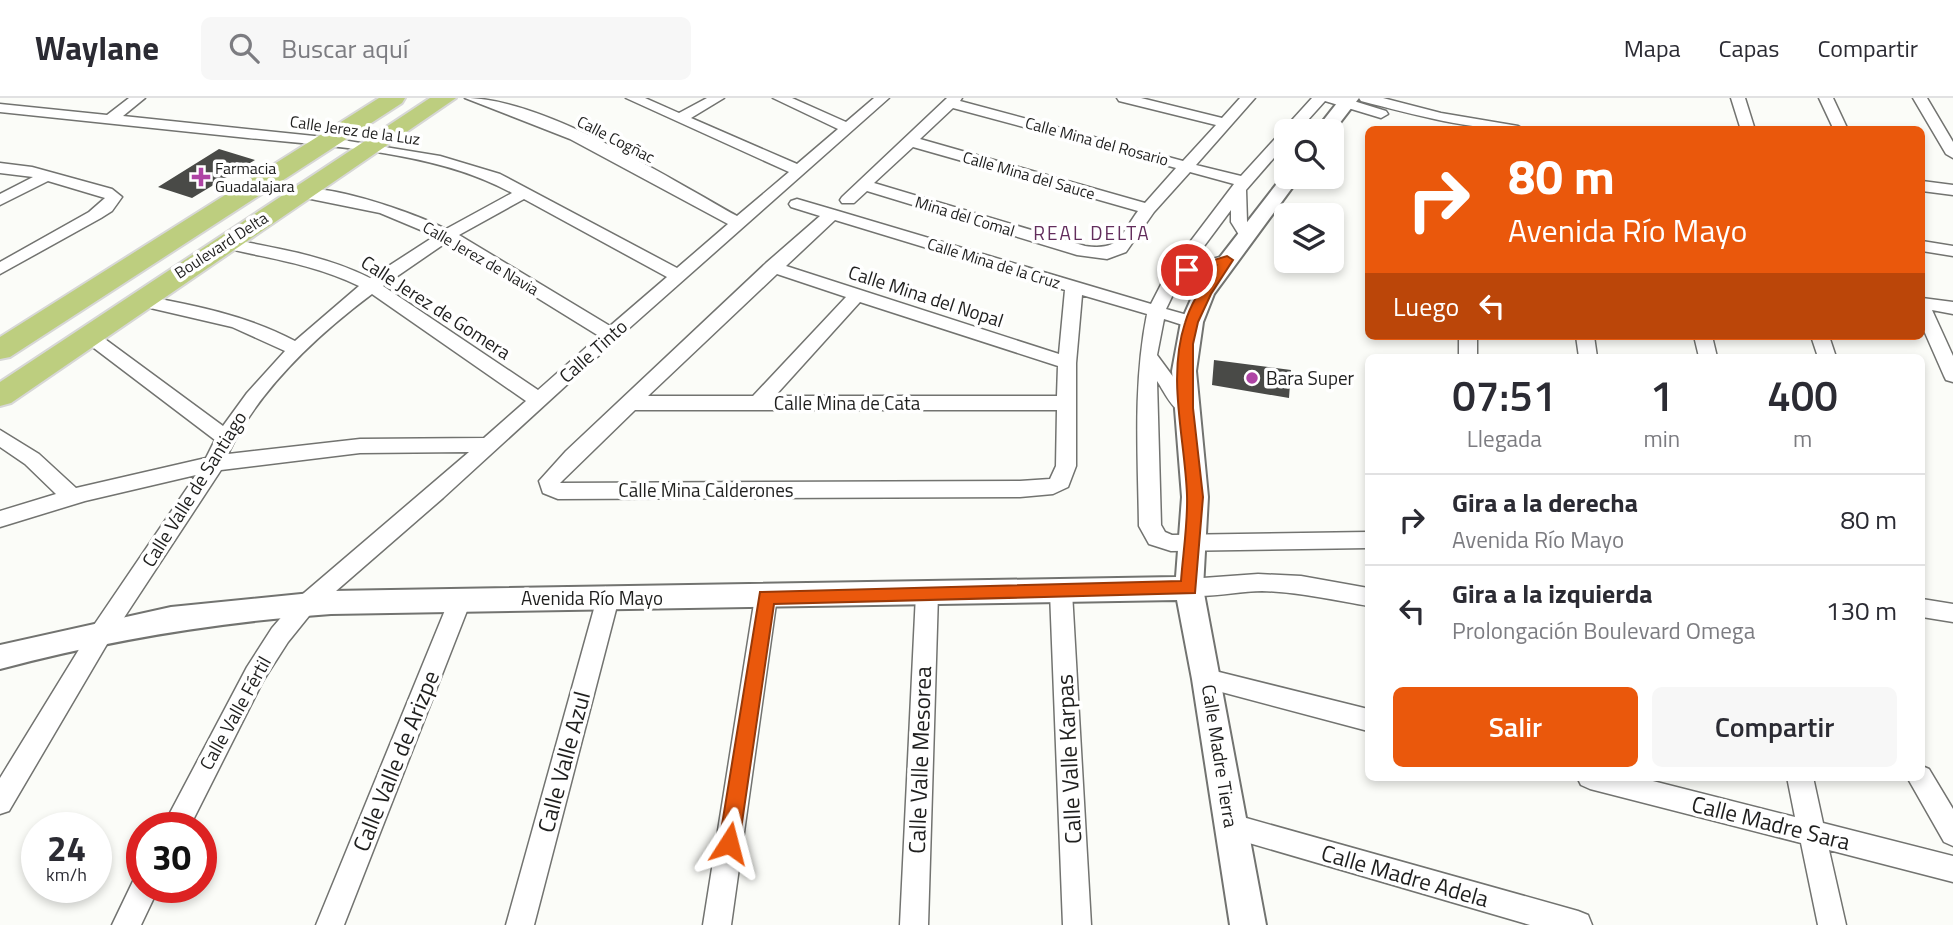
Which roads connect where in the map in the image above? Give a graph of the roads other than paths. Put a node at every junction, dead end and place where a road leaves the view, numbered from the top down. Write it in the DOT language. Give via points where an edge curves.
graph roads {
  1 [pos="138,98"];
  2 [pos="388,98"];
  3 [pos="445,98"];
  4 [pos="471,98"];
  5 [pos="633,98"];
  6 [pos="717,98"];
  7 [pos="780,98"];
  8 [pos="882,98"];
  9 [pos="1124,98"];
  10 [pos="1248,98"];
  11 [pos="1320,98"];
  12 [pos="1366,98"];
  13 [pos="1738,98"];
  14 [pos="1826,98"];
  15 [pos="1920,98"];
  16 [pos="952,100"];
  17 [pos="1342,100"];
  18 [pos="0,108"];
  19 [pos="681,118"];
  20 [pos="1301,119"];
  21 [pos="1330,119"];
  22 [pos="109,120"];
  23 [pos="1224,122"];
  24 [pos="1434,126"];
  25 [pos="1495,126"];
  26 [pos="1747,126"];
  27 [pos="1839,126"];
  28 [pos="847,127"];
  29 [pos="324,141"];
  30 [pos="909,141"];
  31 [pos="1274,148"];
  32 [pos="368,149"];
  33 [pos="1274,154"];
  34 [pos="1953,154"];
  35 [pos="1262,161"];
  36 [pos="1187,164"];
  37 [pos="0,168"];
  38 [pos="798,170"];
  39 [pos="46,176"];
  40 [pos="864,185"];
  41 [pos="1241,186"];
  42 [pos="1925,186"];
  43 [pos="1281,189"];
  44 [pos="1953,190"];
  45 [pos="525,192"];
  46 [pos="302,193"];
  47 [pos="1925,197"];
  48 [pos="0,200"];
  49 [pos="848,200"];
  50 [pos="1953,201"];
  51 [pos="797,204"];
  52 [pos="1148,209"];
  53 [pos="832,214"];
  54 [pos="739,224"];
  55 [pos="445,235"];
  56 [pos="1247,235"];
  57 [pos="224,243"];
  58 [pos="1925,246"];
  59 [pos="1953,251"];
  60 [pos="1227,260"];
  61 [pos="772,267"];
  62 [pos="0,269"];
  63 [pos="1174,275"];
  64 [pos="679,276"];
  65 [pos="370,285"];
  66 [pos="1074,287"];
  67 [pos="856,296"];
  68 [pos="139,300"];
  69 [pos="1925,305"];
  70 [pos="1953,307"];
  71 [pos="1156,312"];
  72 [pos="1925,312"];
  73 [pos="1192,322"];
  74 [pos="88,335"];
  75 [pos="611,335"];
  76 [pos="296,349"];
  77 [pos="0,350"];
  78 [pos="1148,356"];
  79 [pos="1067,363"];
  80 [pos="1953,376"];
  81 [pos="0,396"];
  82 [pos="539,400"];
  83 [pos="630,403"];
  84 [pos="758,403"];
  85 [pos="1065,403"];
  86 [pos="1186,408"];
  87 [pos="0,437"];
  88 [pos="224,437"];
  89 [pos="488,446"];
  90 [pos="212,466"];
  91 [pos="72,497"];
  92 [pos="0,519"];
  93 [pos="1365,540"];
  94 [pos="1182,543"];
  95 [pos="1189,588"];
  96 [pos="1061,592"];
  97 [pos="927,594"];
  98 [pos="1365,596"];
  99 [pos="766,597"];
  100 [pos="461,598"];
  101 [pos="608,598"];
  102 [pos="305,605"];
  103 [pos="1925,608"];
  104 [pos="1953,613"];
  105 [pos="102,632"];
  106 [pos="0,657"];
  107 [pos="1207,679"];
  108 [pos="1365,719"];
  109 [pos="7,781"];
  110 [pos="1606,781"];
  111 [pos="1801,781"];
  112 [pos="1922,781"];
  113 [pos="0,802"];
  114 [pos="183,812"];
  115 [pos="1232,826"];
  116 [pos="1953,833"];
  117 [pos="1812,834"];
  118 [pos="1953,869"];
  119 [pos="137,903"];
  120 [pos="126,925"];
  121 [pos="330,925"];
  122 [pos="520,925"];
  123 [pos="717,925"];
  124 [pos="914,925"];
  125 [pos="1077,925"];
  126 [pos="1248,925"];
  127 [pos="1578,925"];
  128 [pos="1832,925"];
  1 -- 22 [label="street"];
  2 -- 29 [label="main road, Boulevard Delta"];
  3 -- 32 [label="main road, Boulevard Delta"];
  4 -- 54 [label="street, Calle Cogñac" via="562,131"];
  5 -- 19 [label="street"];
  6 -- 19 [label="street"];
  7 -- 28 [label="street"];
  8 -- 28 [label="street, Calle Tinto"];
  9 -- 23 [label="street"];
  10 -- 23 [label="street"];
  11 -- 20 [label="street"];
  12 -- 25 [label="street"];
  13 -- 26 [label="street"];
  14 -- 27 [label="street"];
  15 -- 34 [label="street"];
  16 -- 30 [label="street"];
  16 -- 36 [label="street, Calle Mina del Rosario"];
  17 -- 21 [label="street"];
  17 -- 24 [label="street"];
  18 -- 22 [label="street, Calle Jerez de la Luz"];
  19 -- 38 [label="street"];
  22 -- 29 [label="street, Calle Jerez de la Luz"];
  23 -- 36 [label="street"];
  28 -- 38 [label="street, Calle Tinto"];
  29 -- 32 [label="street, Calle Jerez de la Luz"];
  29 -- 77 [label="main road, Boulevard Delta"];
  30 -- 40 [label="street"];
  30 -- 52 [label="street, Calle Mina del Sauce"];
  31 -- 35 [label="street"];
  32 -- 45 [label="street, Calle Jerez de la Luz" via="466,167"];
  32 -- 46 [label="main road, Boulevard Delta"];
  33 -- 35 [label="street"];
  35 -- 41 [label="street"];
  36 -- 41 [label="street, Calle Mina del Rosario"];
  36 -- 52 [label="street"];
  37 -- 39 [label="street"];
  38 -- 54 [label="street, Calle Tinto"];
  39 -- 48 [label="street"];
  39 -- 62 [label="street" via="114,197 95,215"];
  40 -- 49 [label="street"];
  40 -- 52 [label="street, Mina del Comal" via="1083,251 1107,254 1120,248"];
  41 -- 56 [label="street" via="1239,222"];
  41 -- 63 [label="street"];
  42 -- 44 [label="street"];
  43 -- 56 [label="street, Calle Madre Tierra"];
  45 -- 55 [label="street, Calle Valle de Santiago"];
  45 -- 64 [label="street, Calle Jerez de la Luz"];
  46 -- 55 [label="street, Calle Jerez de Navia" via="377,207"];
  46 -- 57 [label="main road, Boulevard Delta"];
  47 -- 50 [label="street"];
  51 -- 53 [label="street, Calle Mina de la Cruz"];
  53 -- 61 [label="street, Calle Mina Calderones"];
  53 -- 66 [label="street, Calle Mina de la Cruz"];
  54 -- 64 [label="street, Calle Tinto"];
  55 -- 65 [label="street, Calle Valle de Santiago"];
  55 -- 75 [label="street, Calle Jerez de Navia"];
  56 -- 60 [label="street, Calle Madre Tierra"];
  57 -- 65 [label="street, Calle Jerez de Gomera" via="303,258"];
  57 -- 68 [label="main road, Boulevard Delta"];
  58 -- 59 [label="street"];
  60 -- 63 [label="street"];
  60 -- 73 [label="street, Calle Madre Tierra" via="1204,293"];
  61 -- 67 [label="street, Calle Mina del Nopal"];
  61 -- 83 [label="street, Calle Mina Calderones"];
  63 -- 71 [label="street"];
  64 -- 75 [label="street, Calle Tinto"];
  65 -- 76 [label="street, Calle Valle de Santiago"];
  65 -- 82 [label="street, Calle Jerez de Gomera"];
  66 -- 71 [label="street, Calle Mina de la Cruz"];
  66 -- 79 [label="street, Calle Mina Calderones"];
  67 -- 79 [label="street, Calle Mina del Nopal"];
  67 -- 84 [label="street"];
  68 -- 74 [label="main road, Boulevard Delta"];
  68 -- 76 [label="street" via="244,322"];
  69 -- 70 [label="street"];
  71 -- 73 [label="street, Calle Mina de la Cruz"];
  71 -- 78 [label="street"];
  72 -- 80 [label="street"];
  73 -- 86 [label="street, Calle Madre Tierra" via="1184,371"];
  74 -- 81 [label="main road, Boulevard Delta"];
  74 -- 88 [label="street"];
  75 -- 82 [label="street, Calle Tinto"];
  76 -- 88 [label="street, Calle Valle de Santiago"];
  78 -- 86 [label="street"];
  78 -- 94 [label="street" via="1150,526 1157,538"];
  79 -- 85 [label="street, Calle Mina Calderones"];
  82 -- 89 [label="street, Calle Tinto"];
  83 -- 84 [label="street, Calle Mina de Cata"];
  83 -- 85 [label="street, Calle Mina Calderones" via="549,481 550,488 707,491 1053,486 1061,482 1066,466"];
  84 -- 85 [label="street, Calle Mina de Cata"];
  86 -- 94 [label="street, Calle Madre Tierra" via="1195,497"];
  87 -- 91 [label="street" via="32,459"];
  88 -- 90 [label="street, Calle Valle de Santiago"];
  89 -- 90 [label="street" via="359,446"];
  89 -- 102 [label="street, Calle Tinto"];
  90 -- 91 [label="street"];
  90 -- 105 [label="street, Calle Valle de Santiago"];
  91 -- 92 [label="street"];
  93 -- 94 [label="street"];
  94 -- 95 [label="street, Calle Madre Tierra"];
  95 -- 96 [label="street, Avenida Río Mayo"];
  95 -- 98 [label="street" via="1288,582"];
  95 -- 107 [label="street, Calle Madre Tierra"];
  96 -- 97 [label="street, Avenida Río Mayo"];
  96 -- 125 [label="street, Calle Valle Karpas"];
  97 -- 99 [label="street, Avenida Río Mayo"];
  97 -- 124 [label="street, Calle Valle Mesorea"];
  99 -- 101 [label="street, Avenida Río Mayo"];
  99 -- 123 [label="street"];
  100 -- 101 [label="street, Avenida Río Mayo"];
  100 -- 102 [label="street, Avenida Río Mayo"];
  100 -- 121 [label="street, Calle Valle de Arizpe"];
  101 -- 122 [label="street, Calle Valle Azul"];
  102 -- 105 [label="street, Avenida Río Mayo" via="230,611"];
  102 -- 114 [label="street, Calle Valle Fértil" via="255,674"];
  103 -- 104 [label="street"];
  105 -- 106 [label="street, Avenida Río Mayo"];
  105 -- 109 [label="street, Calle Valle de Santiago"];
  107 -- 108 [label="street"];
  107 -- 115 [label="street, Calle Madre Tierra"];
  109 -- 113 [label="street, Calle Valle de Santiago"];
  110 -- 117 [label="street, Calle Madre Sara"];
  111 -- 117 [label="street"];
  112 -- 116 [label="street"];
  115 -- 126 [label="street, Calle Madre Tierra"];
  115 -- 127 [label="street, Calle Madre Adela"];
  117 -- 118 [label="street, Calle Madre Sara"];
  117 -- 128 [label="street"];
  119 -- 120 [label="street"];
}
